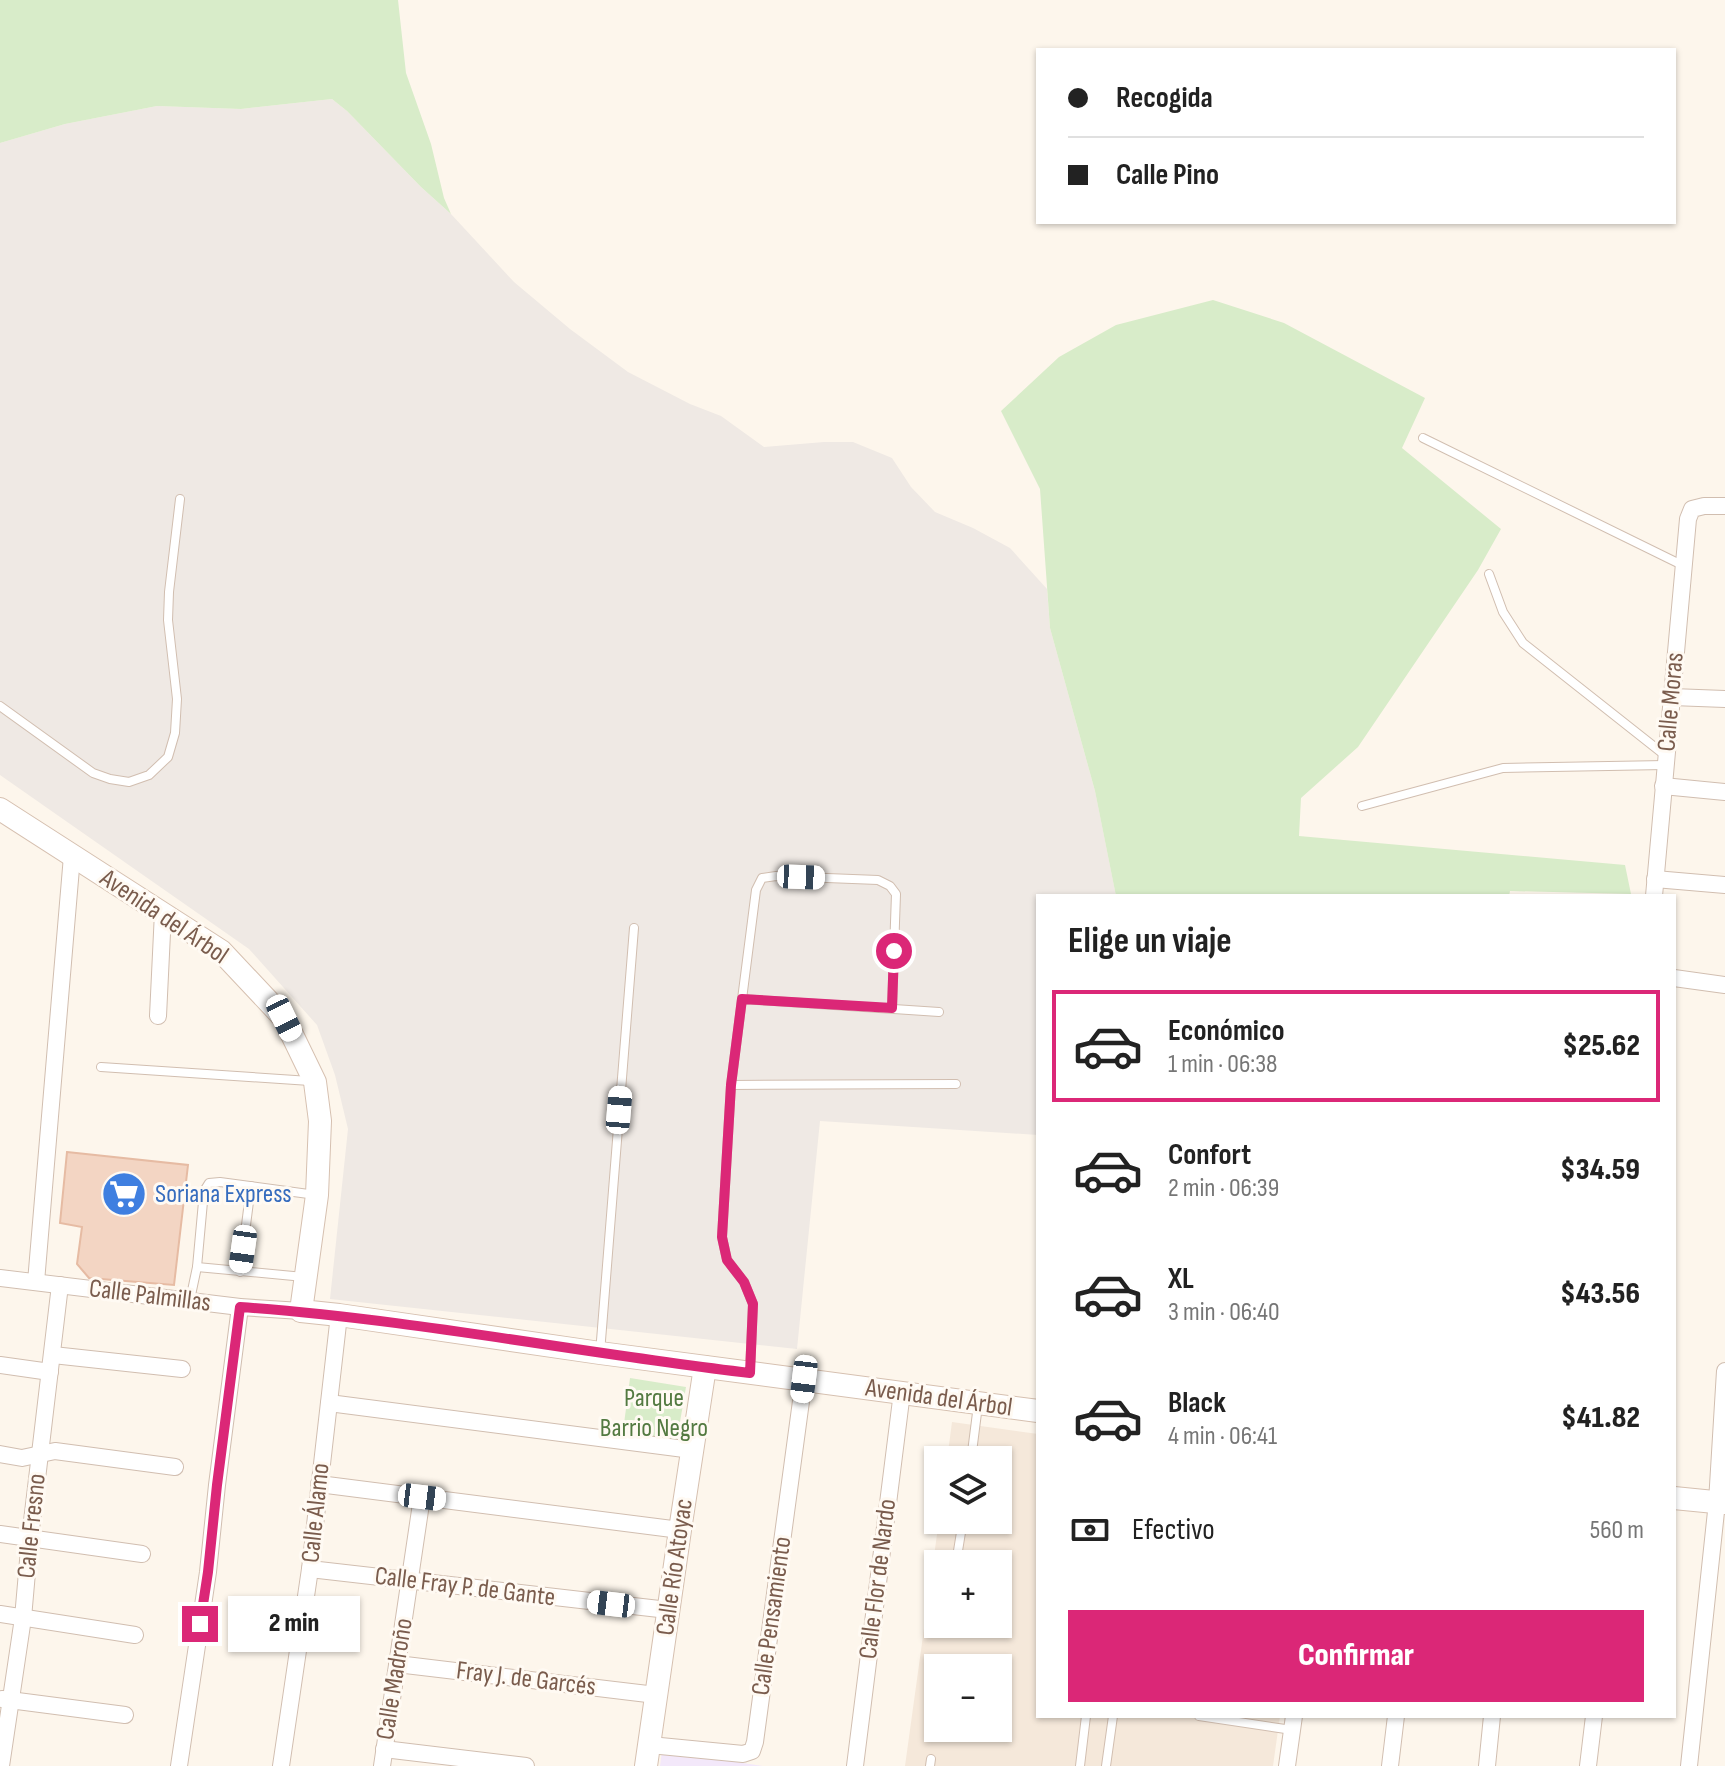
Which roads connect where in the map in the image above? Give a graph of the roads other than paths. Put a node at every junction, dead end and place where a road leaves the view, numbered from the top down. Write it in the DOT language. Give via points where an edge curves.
graph roads {
  1 [pos="1423,438"];
  2 [pos="180,499"];
  3 [pos="1725,506"];
  4 [pos="1682,565"];
  5 [pos="1489,574"];
  6 [pos="1672,697"];
  7 [pos="1725,699"];
  8 [pos="0,706"];
  9 [pos="1666,760"];
  10 [pos="1663,786"];
  11 [pos="1725,792"];
  12 [pos="1362,806"];
  13 [pos="0,809"];
  14 [pos="72,856"];
  15 [pos="1725,885"];
  16 [pos="1655,888"];
  17 [pos="163,912"];
  18 [pos="634,928"];
  19 [pos="1676,978"];
  20 [pos="1725,985"];
  21 [pos="742,999"];
  22 [pos="892,1008"];
  23 [pos="939,1012"];
  24 [pos="158,1016"];
  25 [pos="101,1067"];
  26 [pos="315,1082"];
  27 [pos="956,1084"];
  28 [pos="731,1085"];
  29 [pos="251,1186"];
  30 [pos="317,1195"];
  31 [pos="197,1267"];
  32 [pos="240,1272"];
  33 [pos="0,1278"];
  34 [pos="305,1278"];
  35 [pos="36,1282"];
  36 [pos="60,1285"];
  37 [pos="190,1300"];
  38 [pos="240,1307"];
  39 [pos="301,1311"];
  40 [pos="339,1315"];
  41 [pos="600,1353"];
  42 [pos="53,1355"];
  43 [pos="0,1365"];
  44 [pos="705,1367"];
  45 [pos="182,1369"];
  46 [pos="1725,1371"];
  47 [pos="50,1372"];
  48 [pos="750,1373"];
  49 [pos="804,1379"];
  50 [pos="902,1392"];
  51 [pos="329,1403"];
  52 [pos="978,1404"];
  53 [pos="1036,1411"];
  54 [pos="973,1446"];
  55 [pos="692,1450"];
  56 [pos="0,1454"];
  57 [pos="39,1454"];
  58 [pos="175,1467"];
  59 [pos="319,1484"];
  60 [pos="422,1497"];
  61 [pos="1676,1498"];
  62 [pos="1721,1502"];
  63 [pos="680,1530"];
  64 [pos="0,1534"];
  65 [pos="30,1538"];
  66 [pos="142,1554"];
  67 [pos="310,1569"];
  68 [pos="411,1581"];
  69 [pos="668,1610"];
  70 [pos="0,1614"];
  71 [pos="23,1618"];
  72 [pos="135,1635"];
  73 [pos="397,1664"];
  74 [pos="656,1695"];
  75 [pos="5,1699"];
  76 [pos="125,1715"];
  77 [pos="1086,1718"];
  78 [pos="1113,1718"];
  79 [pos="1226,1718"];
  80 [pos="1396,1718"];
  81 [pos="1492,1718"];
  82 [pos="1594,1718"];
  83 [pos="1293,1723"];
  84 [pos="648,1755"];
  85 [pos="383,1758"];
  86 [pos="1,1766"];
  87 [pos="179,1766"];
  88 [pos="281,1766"];
  89 [pos="526,1766"];
  90 [pos="855,1766"];
  91 [pos="1080,1766"];
  92 [pos="1106,1766"];
  93 [pos="1287,1766"];
  94 [pos="1390,1766"];
  95 [pos="1487,1766"];
  96 [pos="1588,1766"];
  97 [pos="1689,1766"];
  1 -- 4 [label="lane"];
  2 -- 8 [label="lane" via="169,592 177,699 168,757 149,775 129,782 110,779 93,773"];
  3 -- 4 [label="street, Calle Moras" via="1692,509"];
  4 -- 6 [label="street, Calle Moras"];
  5 -- 9 [label="lane" via="1503,612 1523,643"];
  6 -- 7 [label="street"];
  6 -- 9 [label="street, Calle Moras"];
  9 -- 10 [label="street, Calle Moras"];
  9 -- 12 [label="lane" via="1503,768"];
  10 -- 11 [label="street"];
  10 -- 16 [label="street, Calle Moras"];
  13 -- 14 [label="street, Avenida del Árbol"];
  14 -- 17 [label="street, Avenida del Árbol"];
  14 -- 35 [label="street"];
  15 -- 16 [label="street"];
  17 -- 24 [label="street"];
  17 -- 26 [label="street, Avenida del Árbol" via="221,951 284,1018"];
  18 -- 41 [label="lane"];
  19 -- 20 [label="street"];
  21 -- 22 [label="lane"];
  21 -- 22 [label="lane" via="762,878 878,880 896,894"];
  21 -- 28 [label="lane"];
  22 -- 23 [label="lane"];
  25 -- 26 [label="lane"];
  26 -- 30 [label="street, Avenida del Árbol" via="320,1121"];
  27 -- 28 [label="lane"];
  28 -- 48 [label="lane" via="722,1237 727,1260 753,1304"];
  29 -- 30 [label="lane"];
  29 -- 31 [label="lane" via="209,1183"];
  29 -- 32 [label="lane"];
  30 -- 34 [label="street, Avenida del Árbol"];
  31 -- 32 [label="lane"];
  31 -- 37 [label="lane"];
  32 -- 34 [label="lane"];
  33 -- 35 [label="street, Calle Palmillas"];
  34 -- 39 [label="street, Avenida del Árbol"];
  35 -- 36 [label="street, Calle Palmillas"];
  36 -- 37 [label="street, Calle Palmillas"];
  36 -- 42 [label="street, Calle Fresno"];
  37 -- 38 [label="street, Calle Palmillas"];
  38 -- 39 [label="street, Calle Palmillas"];
  38 -- 87 [label="street"];
  39 -- 40 [label="street, Avenida del Árbol"];
  40 -- 41 [label="street, Avenida del Árbol"];
  40 -- 51 [label="street, Calle Álamo"];
  41 -- 44 [label="street, Avenida del Árbol"];
  42 -- 45 [label="street"];
  42 -- 47 [label="street, Calle Fresno"];
  43 -- 47 [label="street"];
  44 -- 48 [label="street, Avenida del Árbol"];
  44 -- 55 [label="street, Calle Río Atoyac"];
  46 -- 62 [label="street"];
  47 -- 57 [label="street, Calle Fresno"];
  48 -- 49 [label="street, Avenida del Árbol"];
  49 -- 50 [label="street, Avenida del Árbol"];
  49 -- 84 [label="street, Calle Pensamiento" via="752,1751"];
  50 -- 52 [label="street, Avenida del Árbol"];
  50 -- 90 [label="street, Calle Flor de Nardo"];
  51 -- 55 [label="street"];
  51 -- 59 [label="street, Calle Álamo"];
  52 -- 53 [label="street, Avenida del Árbol"];
  52 -- 54 [label="lane"];
  55 -- 63 [label="street, Calle Río Atoyac"];
  56 -- 57 [label="street"];
  57 -- 58 [label="street" via="55,1451"];
  57 -- 65 [label="street, Calle Fresno"];
  59 -- 60 [label="street"];
  59 -- 67 [label="street, Calle Álamo"];
  60 -- 63 [label="street"];
  60 -- 68 [label="street, Calle Madroño"];
  61 -- 62 [label="street"];
  62 -- 97 [label="street"];
  63 -- 69 [label="street, Calle Río Atoyac"];
  64 -- 65 [label="street"];
  65 -- 66 [label="street"];
  65 -- 71 [label="street, Calle Fresno"];
  67 -- 68 [label="street, Calle Fray P. de Gante"];
  67 -- 88 [label="street, Calle Álamo"];
  68 -- 69 [label="street, Calle Fray P. de Gante"];
  68 -- 73 [label="street, Calle Madroño"];
  69 -- 74 [label="street, Calle Río Atoyac"];
  70 -- 71 [label="street"];
  71 -- 72 [label="street"];
  71 -- 75 [label="street, Calle Fresno"];
  73 -- 74 [label="street, Fray J. de Garcés"];
  73 -- 85 [label="street, Calle Madroño"];
  74 -- 84 [label="street, Calle Río Atoyac"];
  75 -- 76 [label="street"];
  75 -- 86 [label="street, Calle Fresno"];
  77 -- 91 [label="lane"];
  78 -- 92 [label="lane"];
  79 -- 83 [label="lane"];
  80 -- 94 [label="street"];
  81 -- 95 [label="street"];
  82 -- 96 [label="street"];
  83 -- 93 [label="street"];
  85 -- 89 [label="street"];
}
